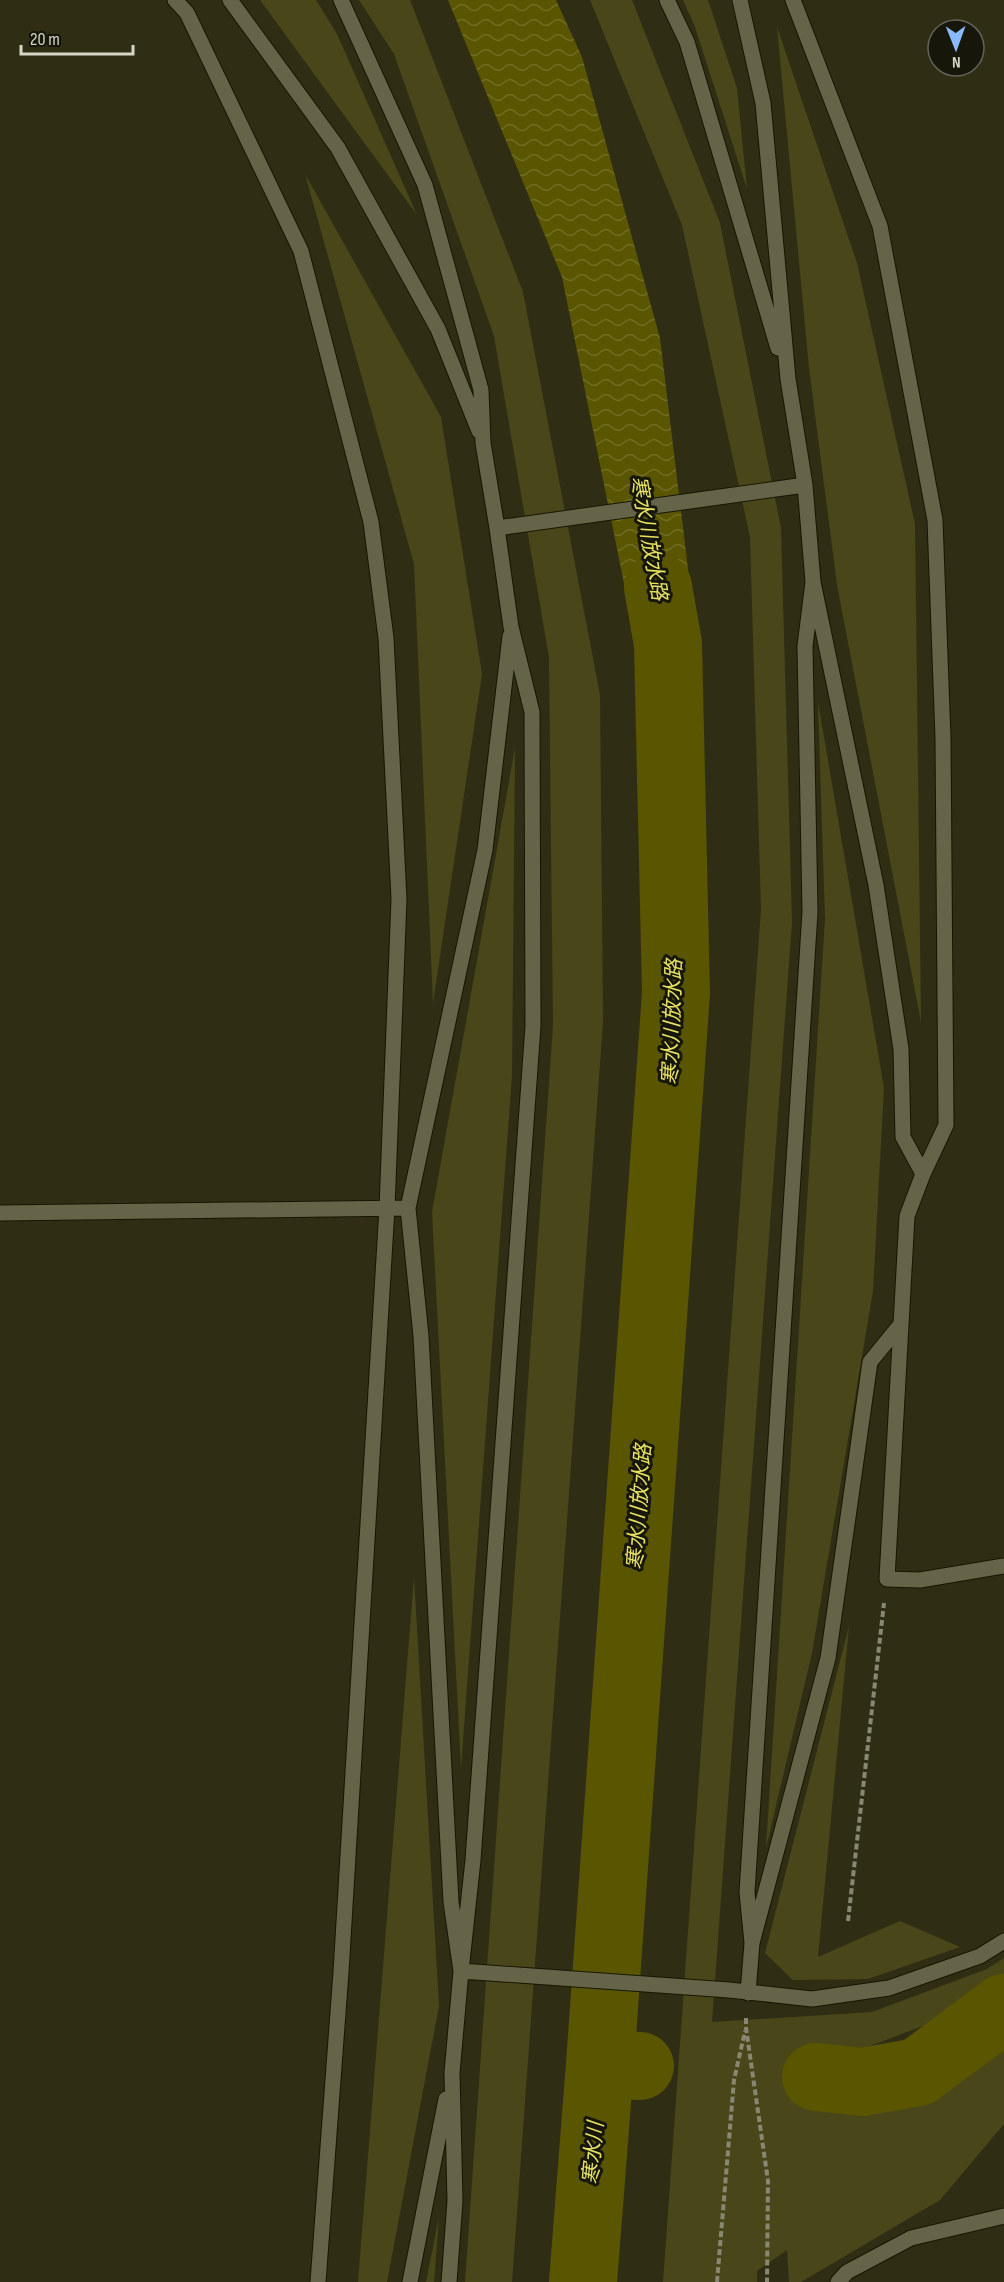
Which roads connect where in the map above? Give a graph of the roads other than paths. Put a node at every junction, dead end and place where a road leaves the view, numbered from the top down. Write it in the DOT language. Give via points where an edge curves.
graph roads {
  1 [pos="175,0"];
  2 [pos="230,0"];
  3 [pos="340,0"];
  4 [pos="667,0"];
  5 [pos="740,0"];
  6 [pos="793,0"];
  7 [pos="788,379"];
  8 [pos="483,442"];
  9 [pos="806,485"];
  10 [pos="504,527"];
  11 [pos="813,582"];
  12 [pos="511,627"];
  13 [pos="923,1174"];
  14 [pos="387,1208"];
  15 [pos="408,1208"];
  16 [pos="0,1213"];
  17 [pos="901,1324"];
  18 [pos="1004,1566"];
  19 [pos="1004,1941"];
  20 [pos="752,1943"];
  21 [pos="468,1972"];
  22 [pos="748,1993"];
  23 [pos="452,2073"];
  24 [pos="1004,2216"];
  25 [pos="318,2282"];
  26 [pos="410,2282"];
  27 [pos="449,2282"];
  28 [pos="838,2282"];
  1 -- 14 [label="street" via="187,13 301,251 371,522 386,638 399,899"];
  2 -- 8 [label="street" via="338,148 438,329"];
  3 -- 8 [label="street" via="425,185 481,390"];
  4 -- 7 [label="street" via="687,42"];
  5 -- 7 [label="street" via="763,104"];
  6 -- 13 [label="street" via="880,226 935,520 943,738 946,1125"];
  7 -- 9 [label="street"];
  8 -- 10 [label="street"];
  9 -- 10 [label="street"];
  9 -- 11 [label="street"];
  10 -- 12 [label="street"];
  11 -- 13 [label="street" via="876,885 901,1049 903,1137"];
  11 -- 20 [label="street" via="805,646 810,912 747,1892"];
  12 -- 15 [label="street" via="485,850"];
  12 -- 21 [label="street" via="532,712 533,1026"];
  13 -- 17 [label="street" via="907,1216"];
  14 -- 15 [label="street"];
  14 -- 16 [label="street"];
  14 -- 25 [label="street" via="341,1972"];
  15 -- 21 [label="street" via="422,1336 451,1902"];
  17 -- 18 [label="street" via="887,1579 920,1580"];
  17 -- 20 [label="street" via="870,1362 828,1658"];
  19 -- 22 [label="street" via="980,1956 889,1989 812,1999"];
  20 -- 22 [label="street"];
  21 -- 22 [label="street"];
  21 -- 23 [label="street"];
  23 -- 26 [label="street"];
  23 -- 27 [label="street" via="455,2201"];
  24 -- 28 [label="street" via="911,2238 847,2272"];
}
